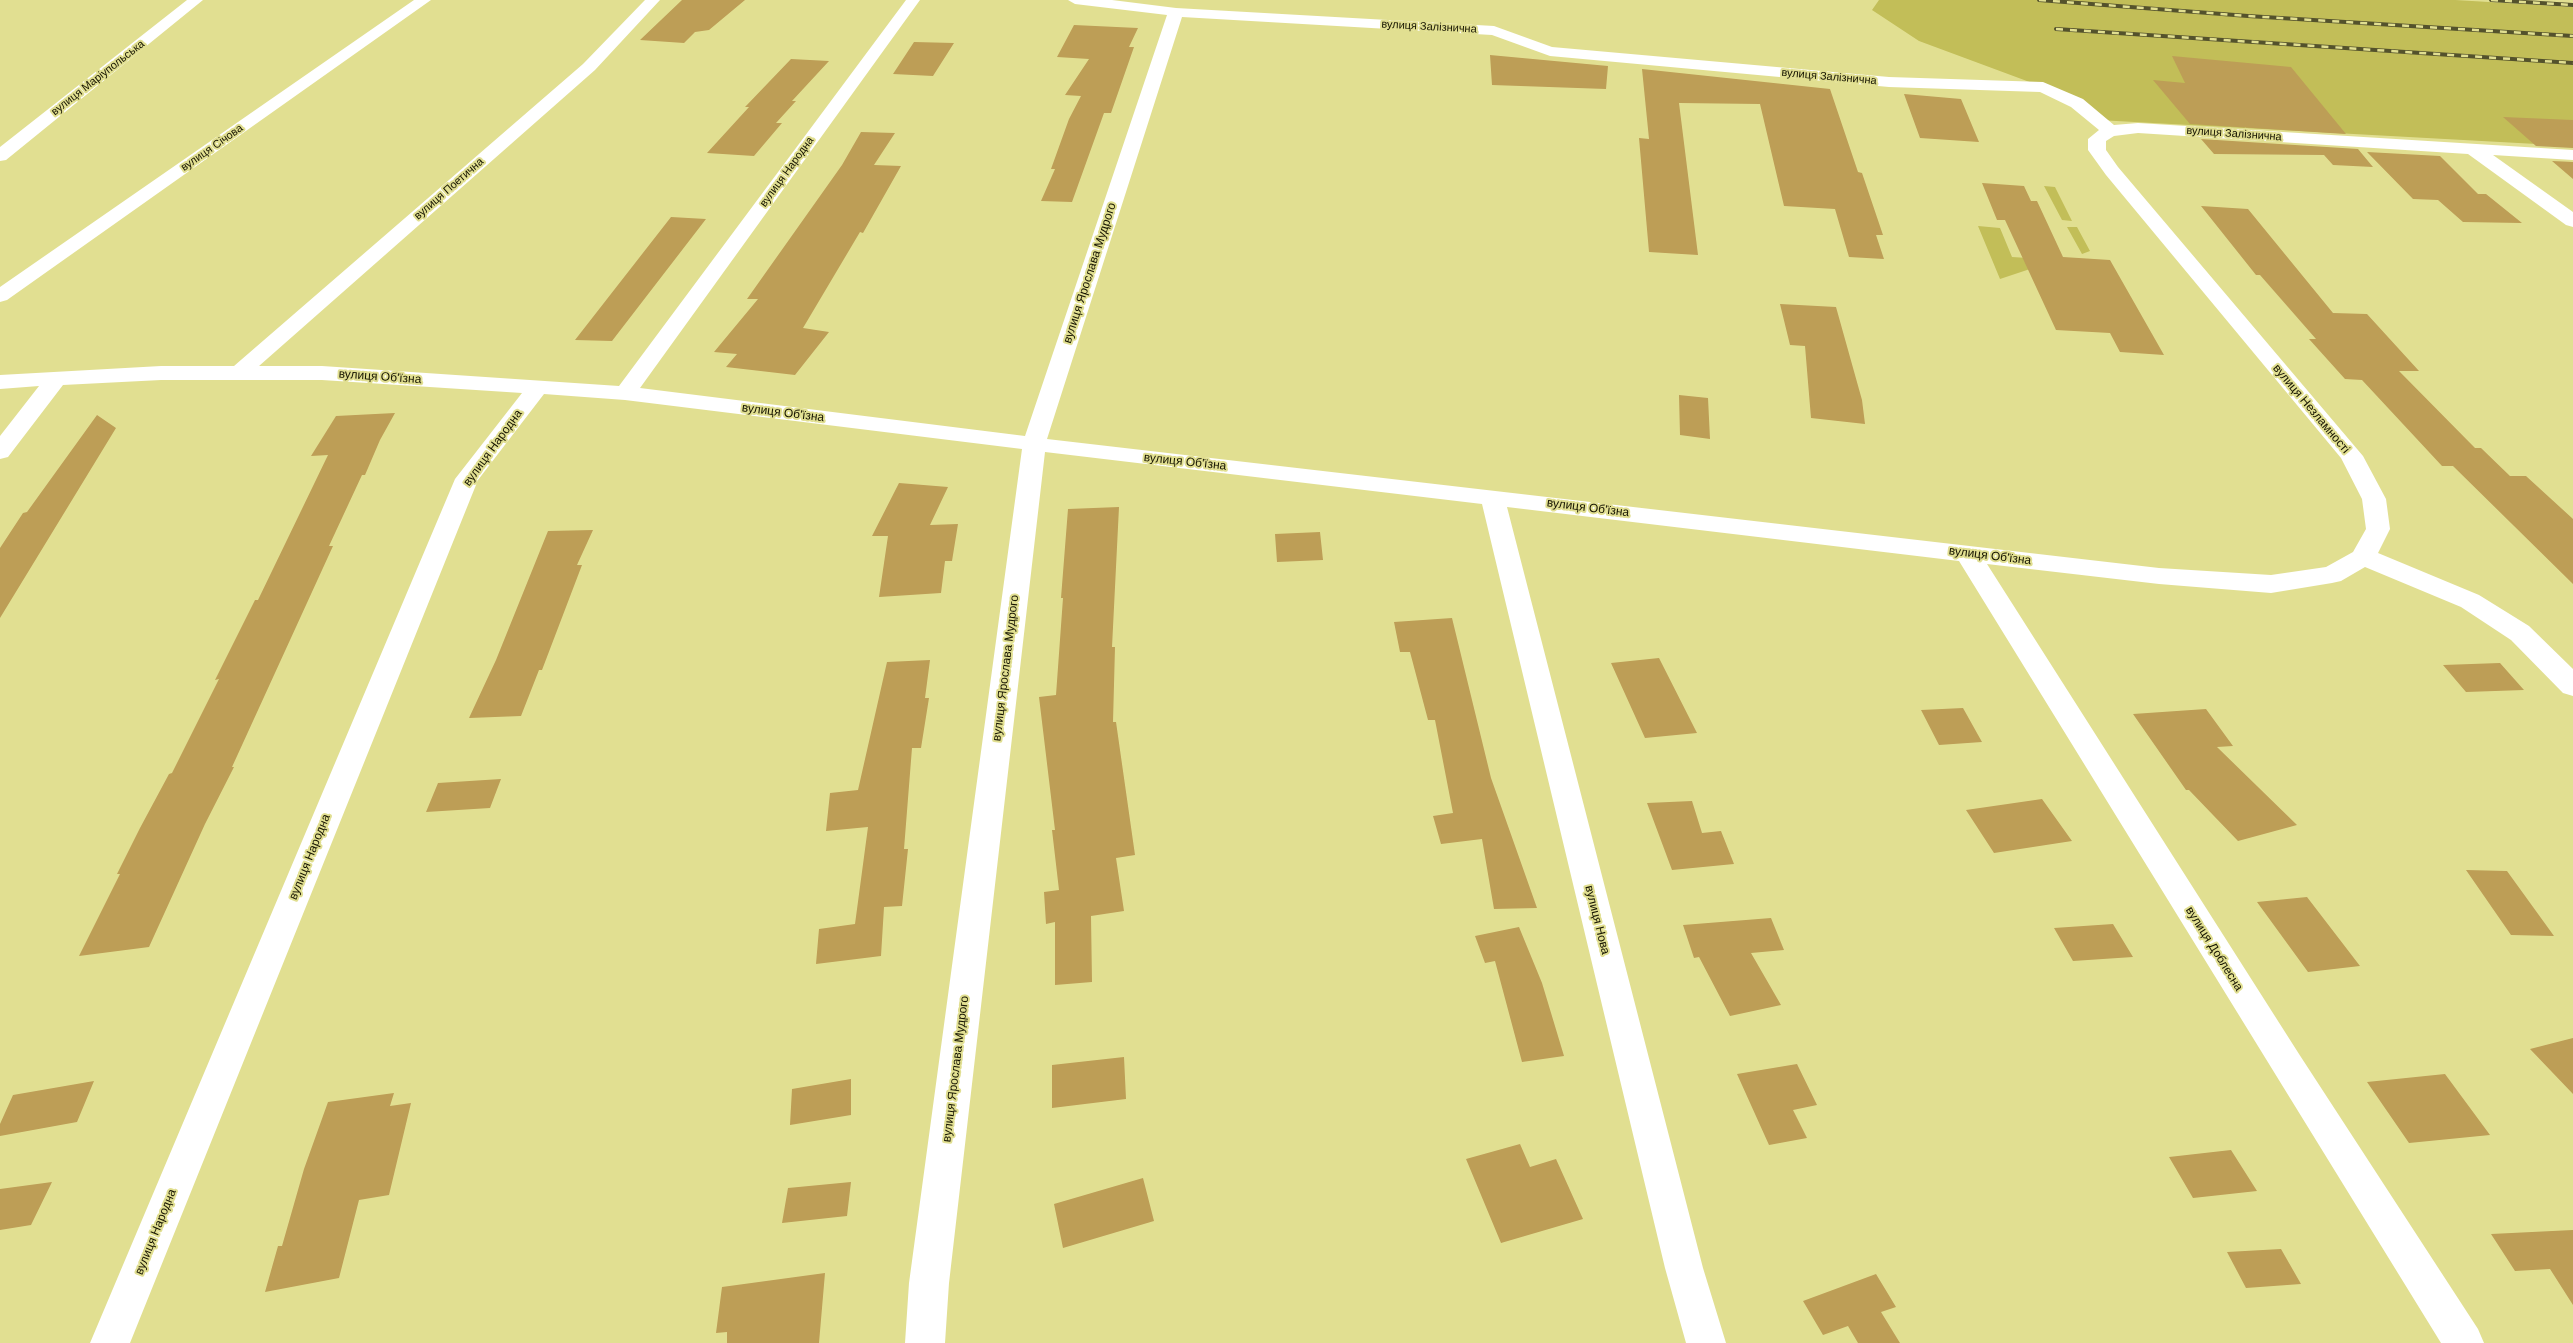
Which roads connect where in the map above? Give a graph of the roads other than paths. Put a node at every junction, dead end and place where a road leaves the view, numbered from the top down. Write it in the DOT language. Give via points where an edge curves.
graph roads {
  1 [pos="196,0"];
  2 [pos="424,0"];
  3 [pos="652,0"];
  4 [pos="913,0"];
  5 [pos="1075,0"];
  6 [pos="1176,12"];
  7 [pos="2110,131"];
  8 [pos="2473,149"];
  9 [pos="2573,154"];
  10 [pos="0,156"];
  11 [pos="2573,220"];
  12 [pos="0,296"];
  13 [pos="239,372"];
  14 [pos="56,379"];
  15 [pos="0,382"];
  16 [pos="538,387"];
  17 [pos="625,393"];
  18 [pos="1034,444"];
  19 [pos="0,452"];
  20 [pos="1492,496"];
  21 [pos="1967,553"];
  22 [pos="2363,557"];
  23 [pos="2573,686"];
  24 [pos="110,1343"];
  25 [pos="925,1343"];
  26 [pos="1706,1343"];
  27 [pos="2464,1343"];
  1 -- 10 [label="street, вулиця Маріупольська"];
  2 -- 12 [label="street, вулиця Січова"];
  3 -- 13 [label="street, вулиця Поетична" via="589,67"];
  4 -- 17 [label="street, вулиця Народна"];
  5 -- 6 [label="street, вулиця Залізнична"];
  6 -- 7 [label="street, вулиця Залізнична" via="1494,30 1550,51 1889,82 2043,87 2077,103"];
  6 -- 18 [label="street, вулиця Ярослава Мудрого"];
  7 -- 8 [label="street, вулиця Залізнична" via="2138,128"];
  7 -- 22 [label="street, вулиця Незламності" via="2097,139 2097,150 2104,160 2351,456 2374,499 2378,529"];
  8 -- 9 [label="street, вулиця Залізнична"];
  8 -- 11 [label="street"];
  13 -- 14 [label="street, вулиця Об'їзна"];
  13 -- 16 [label="street, вулиця Об'їзна" via="322,373"];
  14 -- 15 [label="street, вулиця Об'їзна"];
  14 -- 19 [label="street"];
  16 -- 17 [label="street, вулиця Об'їзна"];
  16 -- 24 [label="street, вулиця Народна" via="467,479"];
  17 -- 18 [label="street, вулиця Об'їзна"];
  18 -- 20 [label="street, вулиця Об'їзна"];
  18 -- 25 [label="street, вулиця Ярослава Мудрого" via="930,1274"];
  20 -- 21 [label="street, вулиця Об'їзна"];
  20 -- 26 [label="street, вулиця Нова" via="1684,1268"];
  21 -- 22 [label="street, вулиця Об'їзна" via="2159,576 2271,584 2332,575"];
  21 -- 27 [label="street, вулиця Доблесна"];
  22 -- 23 [label="street" via="2470,601 2520,634"];
}
